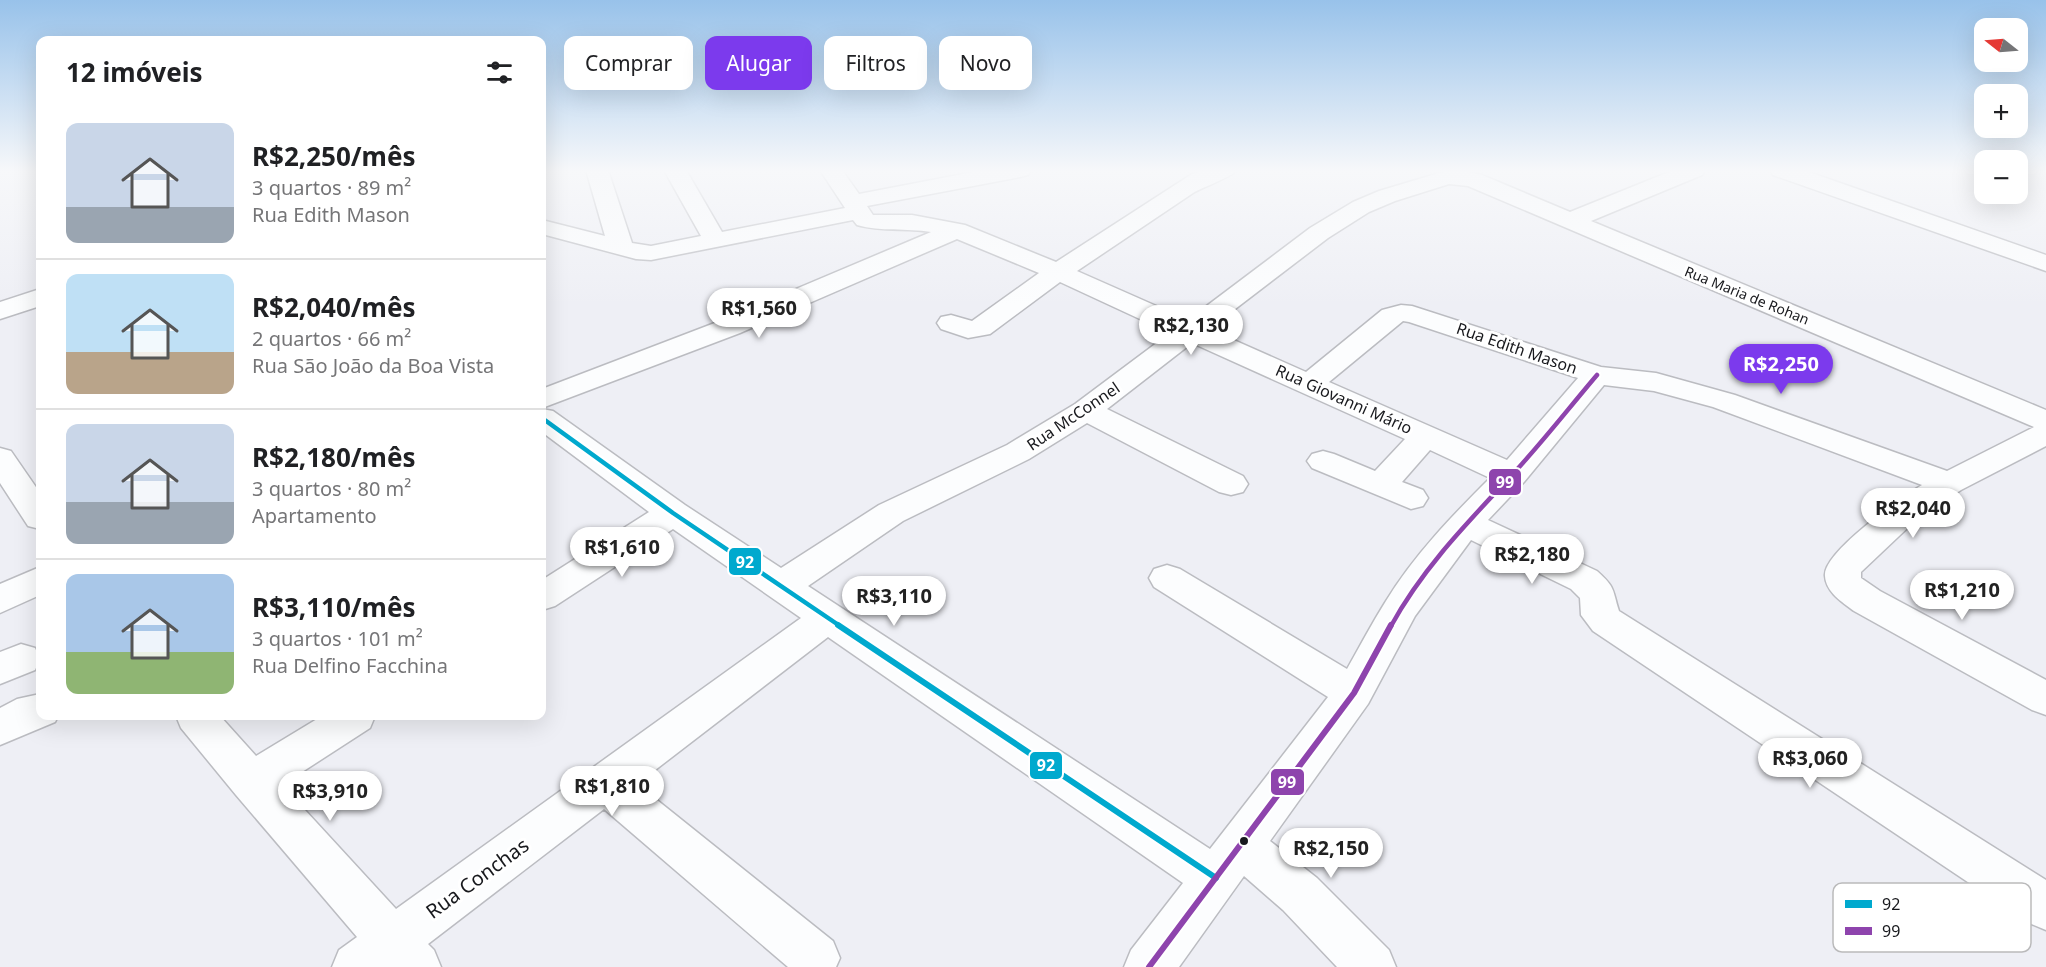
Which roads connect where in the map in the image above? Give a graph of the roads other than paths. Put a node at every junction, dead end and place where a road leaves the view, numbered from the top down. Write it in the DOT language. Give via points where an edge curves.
graph roads {
  1 [pos="611,215"];
  2 [pos="701,215"];
  3 [pos="846,215"];
  4 [pos="878,215"];
  5 [pos="1144,215"];
  6 [pos="1348,215"];
  7 [pos="1555,215"];
  8 [pos="1583,215"];
  9 [pos="1910,215"];
  10 [pos="1569,221"];
  11 [pos="546,228"];
  12 [pos="957,230"];
  13 [pos="715,240"];
  14 [pos="621,248"];
  15 [pos="2046,263"];
  16 [pos="1058,272"];
  17 [pos="36,298"];
  18 [pos="0,311"];
  19 [pos="951,323"];
  20 [pos="1191,331"];
  21 [pos="1597,375"];
  22 [pos="1310,383"];
  23 [pos="546,397"];
  24 [pos="1086,410"];
  25 [pos="546,421"];
  26 [pos="2045,432"];
  27 [pos="1426,435"];
  28 [pos="0,458"];
  29 [pos="1323,461"];
  30 [pos="1512,475"];
  31 [pos="1949,483"];
  32 [pos="1231,484"];
  33 [pos="1381,484"];
  34 [pos="1412,498"];
  35 [pos="36,512"];
  36 [pos="673,513"];
  37 [pos="1465,523"];
  38 [pos="1167,578"];
  39 [pos="36,582"];
  40 [pos="781,586"];
  41 [pos="546,594"];
  42 [pos="0,600"];
  43 [pos="829,617"];
  44 [pos="1354,693"];
  45 [pos="2046,699"];
  46 [pos="36,710"];
  47 [pos="199,720"];
  48 [pos="349,720"];
  49 [pos="0,728"];
  50 [pos="250,782"];
  51 [pos="605,784"];
  52 [pos="1229,862"];
  53 [pos="2009,883"];
  54 [pos="2031,897"];
  55 [pos="2046,907"];
  56 [pos="405,953"];
  57 [pos="815,958"];
  58 [pos="357,967"];
  59 [pos="1149,967"];
  60 [pos="1371,967"];
  1 -- 14 [label="street"];
  2 -- 13 [label="street"];
  3 -- 13 [label="street"];
  4 -- 12 [label="street, Rua Giovanni Mário"];
  5 -- 16 [label="street"];
  6 -- 20 [label="street, Rua McConnel"];
  7 -- 10 [label="street, Rua Maria de Rohan"];
  8 -- 10 [label="street"];
  9 -- 15 [label="street"];
  10 -- 26 [label="street, Rua Maria de Rohan" via="1852,338"];
  11 -- 14 [label="street"];
  12 -- 16 [label="street, Rua Giovanni Mário"];
  12 -- 23 [label="street" via="730,327"];
  13 -- 14 [label="street" via="651,253"];
  16 -- 19 [label="street" via="977,330"];
  16 -- 20 [label="street, Rua Giovanni Mário"];
  17 -- 18 [label="street"];
  20 -- 22 [label="street, Rua Giovanni Mário"];
  20 -- 24 [label="street, Rua McConnel"];
  21 -- 22 [label="street, Rua Edith Mason" via="1401,313 1392,316"];
  21 -- 30 [label="street"];
  21 -- 31 [label="street, Rua Edith Mason" via="1656,382 1724,401"];
  22 -- 27 [label="street, Rua Giovanni Mário"];
  24 -- 32 [label="street"];
  24 -- 40 [label="street, Rua McConnel" via="1018,452 891,513"];
  25 -- 36 [label="street"];
  26 -- 31 [label="street"];
  27 -- 30 [label="street, Rua Giovanni Mário"];
  27 -- 33 [label="street"];
  28 -- 35 [label="street"];
  29 -- 33 [label="street"];
  30 -- 37 [label="street"];
  31 -- 45 [label="street" via="1904,512 1844,566 1842,579 1867,601"];
  33 -- 34 [label="street"];
  36 -- 40 [label="street"];
  36 -- 41 [label="street"];
  37 -- 44 [label="street" via="1400,609"];
  37 -- 53 [label="street" via="1584,580 1598,593 1600,615 1606,621"];
  38 -- 44 [label="street"];
  39 -- 42 [label="street"];
  40 -- 43 [label="street"];
  43 -- 51 [label="street, Rua Conchas"];
  43 -- 52 [label="street" via="1167,848"];
  44 -- 52 [label="street"];
  46 -- 49 [label="street"];
  47 -- 50 [label="street"];
  48 -- 50 [label="street"];
  50 -- 56 [label="street"];
  51 -- 56 [label="street, Rua Conchas"];
  51 -- 57 [label="street"];
  52 -- 59 [label="street"];
  52 -- 60 [label="street" via="1300,894"];
  54 -- 55 [label="street"];
  56 -- 58 [label="street, Rua Conchas"];
}
